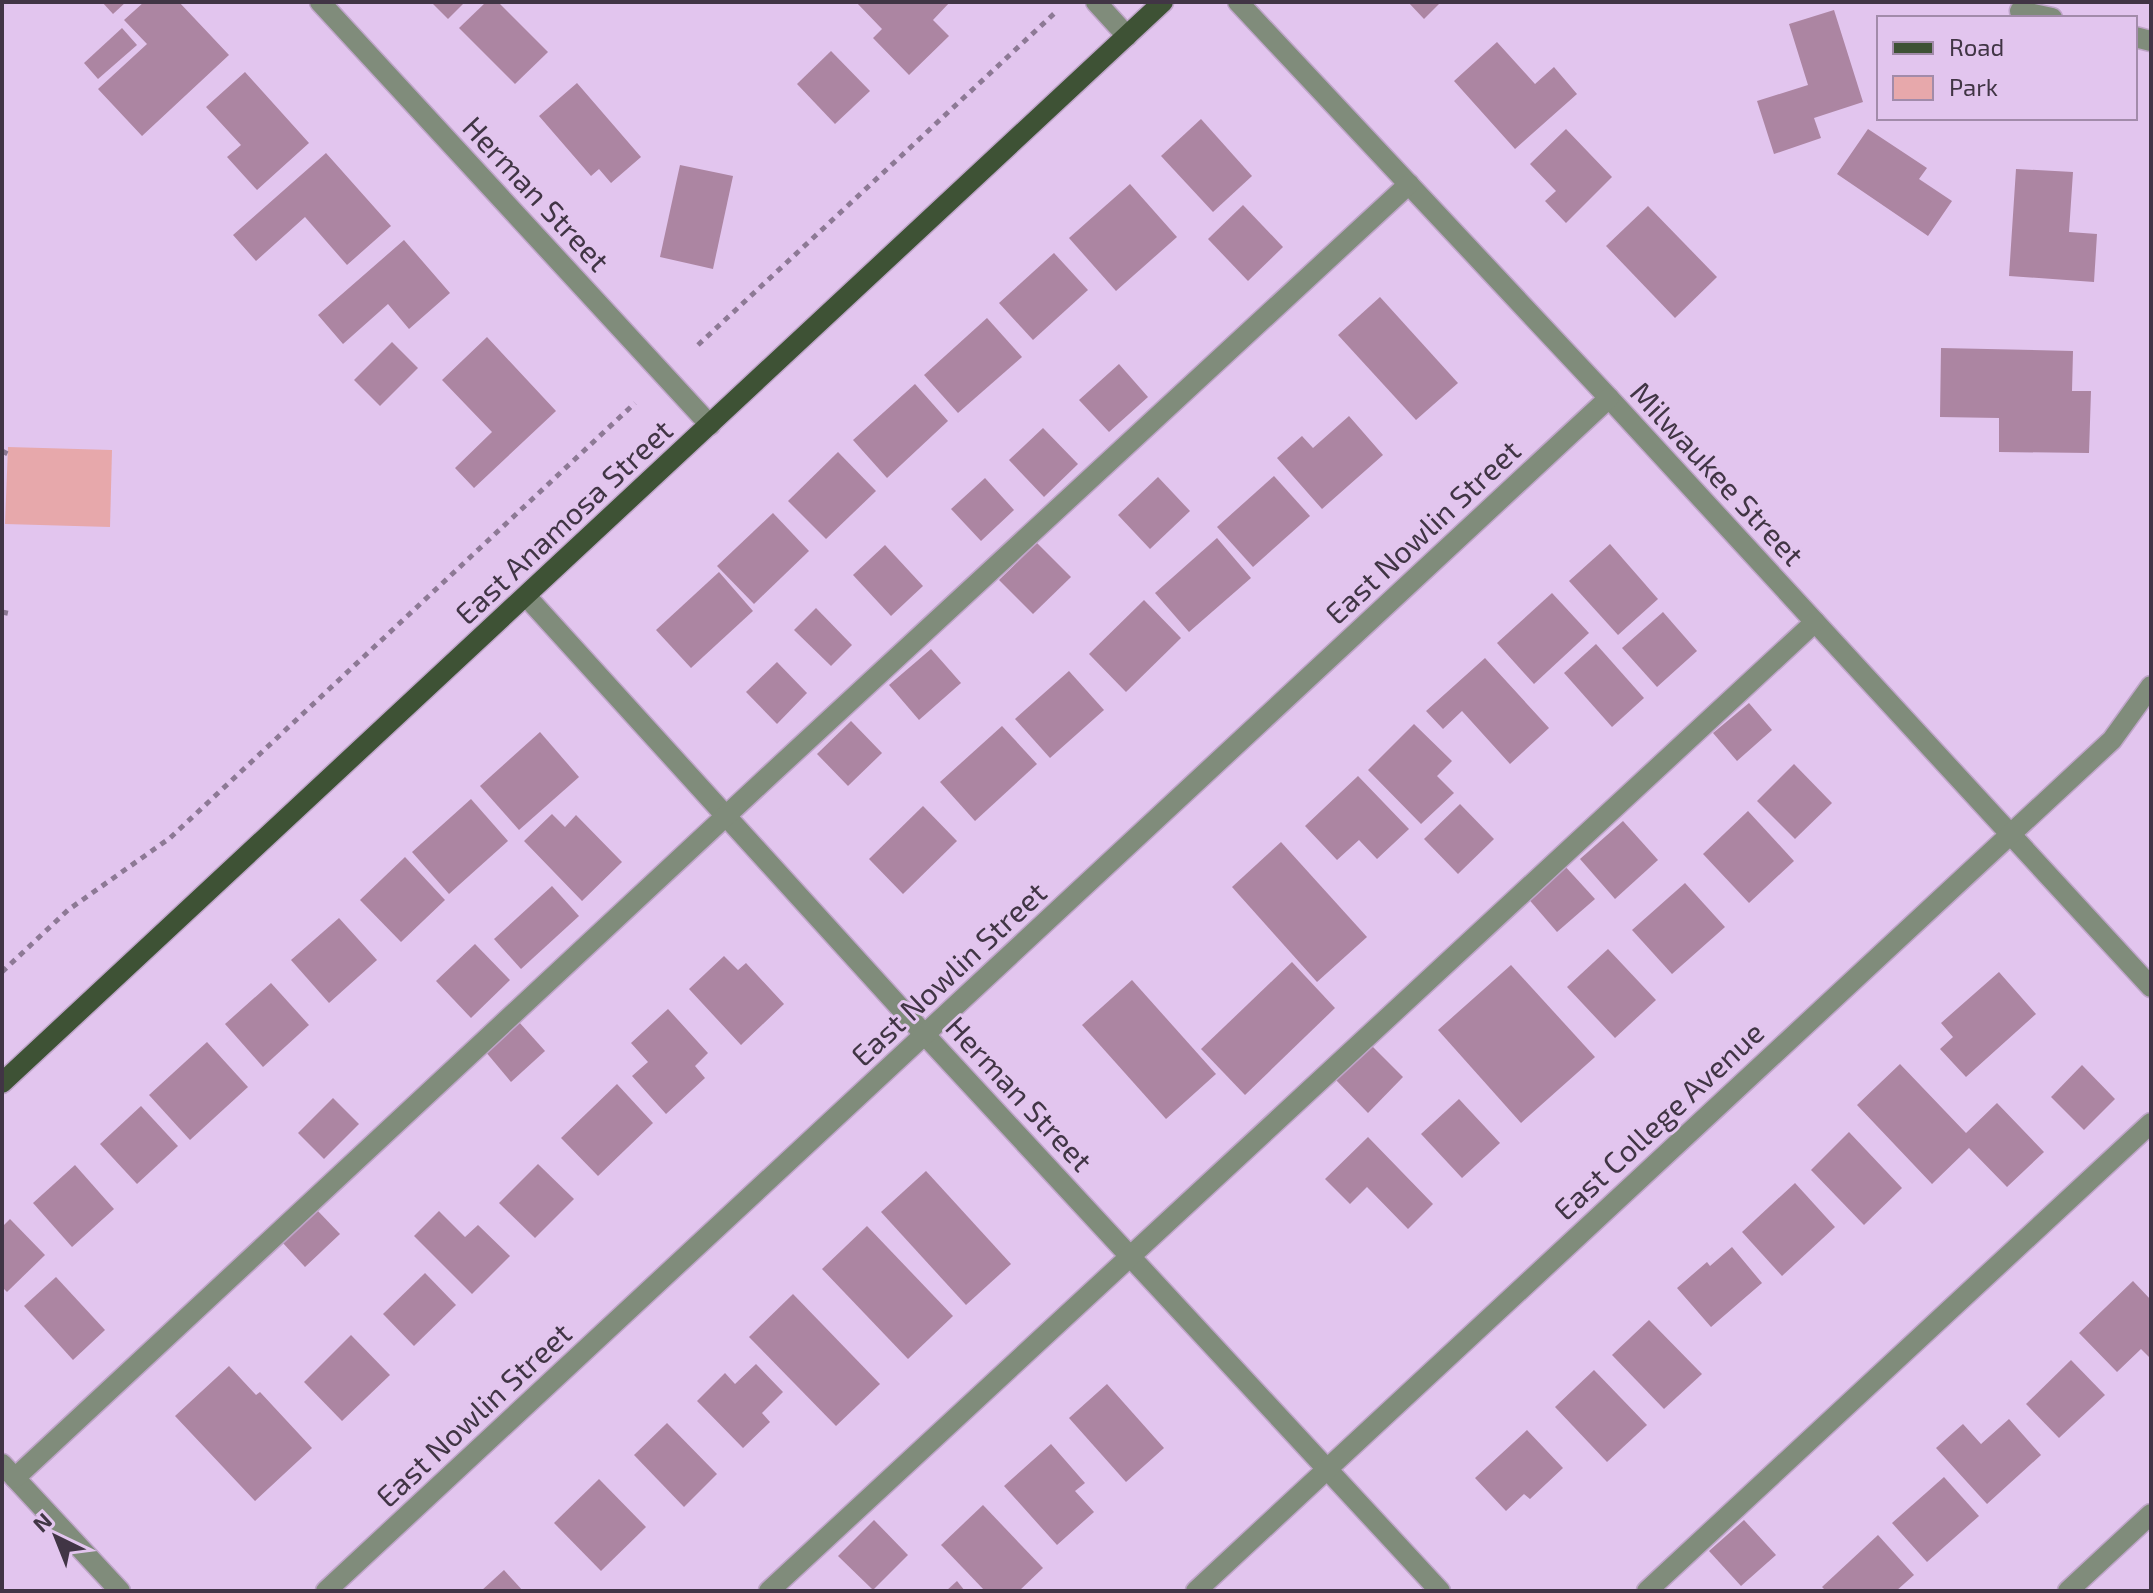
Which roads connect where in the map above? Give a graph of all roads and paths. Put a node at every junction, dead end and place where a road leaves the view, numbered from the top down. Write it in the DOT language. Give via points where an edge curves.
graph roads {
  1 [pos="320,2"];
  2 [pos="1096,2"];
  3 [pos="1163,2"];
  4 [pos="1238,2"];
  5 [pos="1058,10"];
  6 [pos="2020,11"];
  7 [pos="2043,16"];
  8 [pos="1127,36"];
  9 [pos="1409,184"];
  10 [pos="698,345"];
  11 [pos="1609,398"];
  12 [pos="635,403"];
  13 [pos="710,425"];
  14 [pos="526,596"];
  15 [pos="2,612"];
  16 [pos="11,614"];
  17 [pos="1815,622"];
  18 [pos="2151,686"];
  19 [pos="726,815"];
  20 [pos="2010,835"];
  21 [pos="2,972"];
  22 [pos="2151,987"];
  23 [pos="925,1035"];
  24 [pos="2,1083"];
  25 [pos="2151,1123"];
  26 [pos="1129,1255"];
  27 [pos="1326,1469"];
  28 [pos="8,1471"];
  29 [pos="2151,1514"];
  30 [pos="120,1591"];
  31 [pos="326,1591"];
  32 [pos="769,1591"];
  33 [pos="1196,1591"];
  34 [pos="1440,1591"];
  35 [pos="1647,1591"];
  36 [pos="2068,1591"];
  1 -- 13 [label="street, Herman Street"];
  2 -- 8 [label="street"];
  3 -- 8 [label="main road, East Anamosa Street"];
  4 -- 9 [label="street, Milwaukee Street"];
  5 -- 10 [label="path"];
  6 -- 7 [label="street"];
  8 -- 13 [label="main road, East Anamosa Street"];
  9 -- 11 [label="street, Milwaukee Street"];
  9 -- 19 [label="street"];
  11 -- 17 [label="street, Milwaukee Street"];
  11 -- 23 [label="street, East Nowlin Street"];
  12 -- 21 [label="path" via="170,838 68,910"];
  13 -- 14 [label="main road, East Anamosa Street"];
  14 -- 19 [label="street, Herman Street"];
  14 -- 24 [label="main road, East Anamosa Street"];
  15 -- 16 [label="path"];
  17 -- 20 [label="street, Milwaukee Street"];
  17 -- 26 [label="street"];
  18 -- 20 [label="street, East College Avenue" via="2112,740"];
  19 -- 23 [label="street, Herman Street"];
  19 -- 28 [label="street"];
  20 -- 22 [label="street, Milwaukee Street"];
  20 -- 27 [label="street, East College Avenue"];
  23 -- 26 [label="street, Herman Street"];
  23 -- 31 [label="street, East Nowlin Street"];
  25 -- 35 [label="street"];
  26 -- 27 [label="street, Herman Street"];
  26 -- 32 [label="street"];
  27 -- 33 [label="street, East College Avenue"];
  27 -- 34 [label="street, Herman Street"];
  28 -- 30 [label="street"];
  29 -- 36 [label="street"];
}
